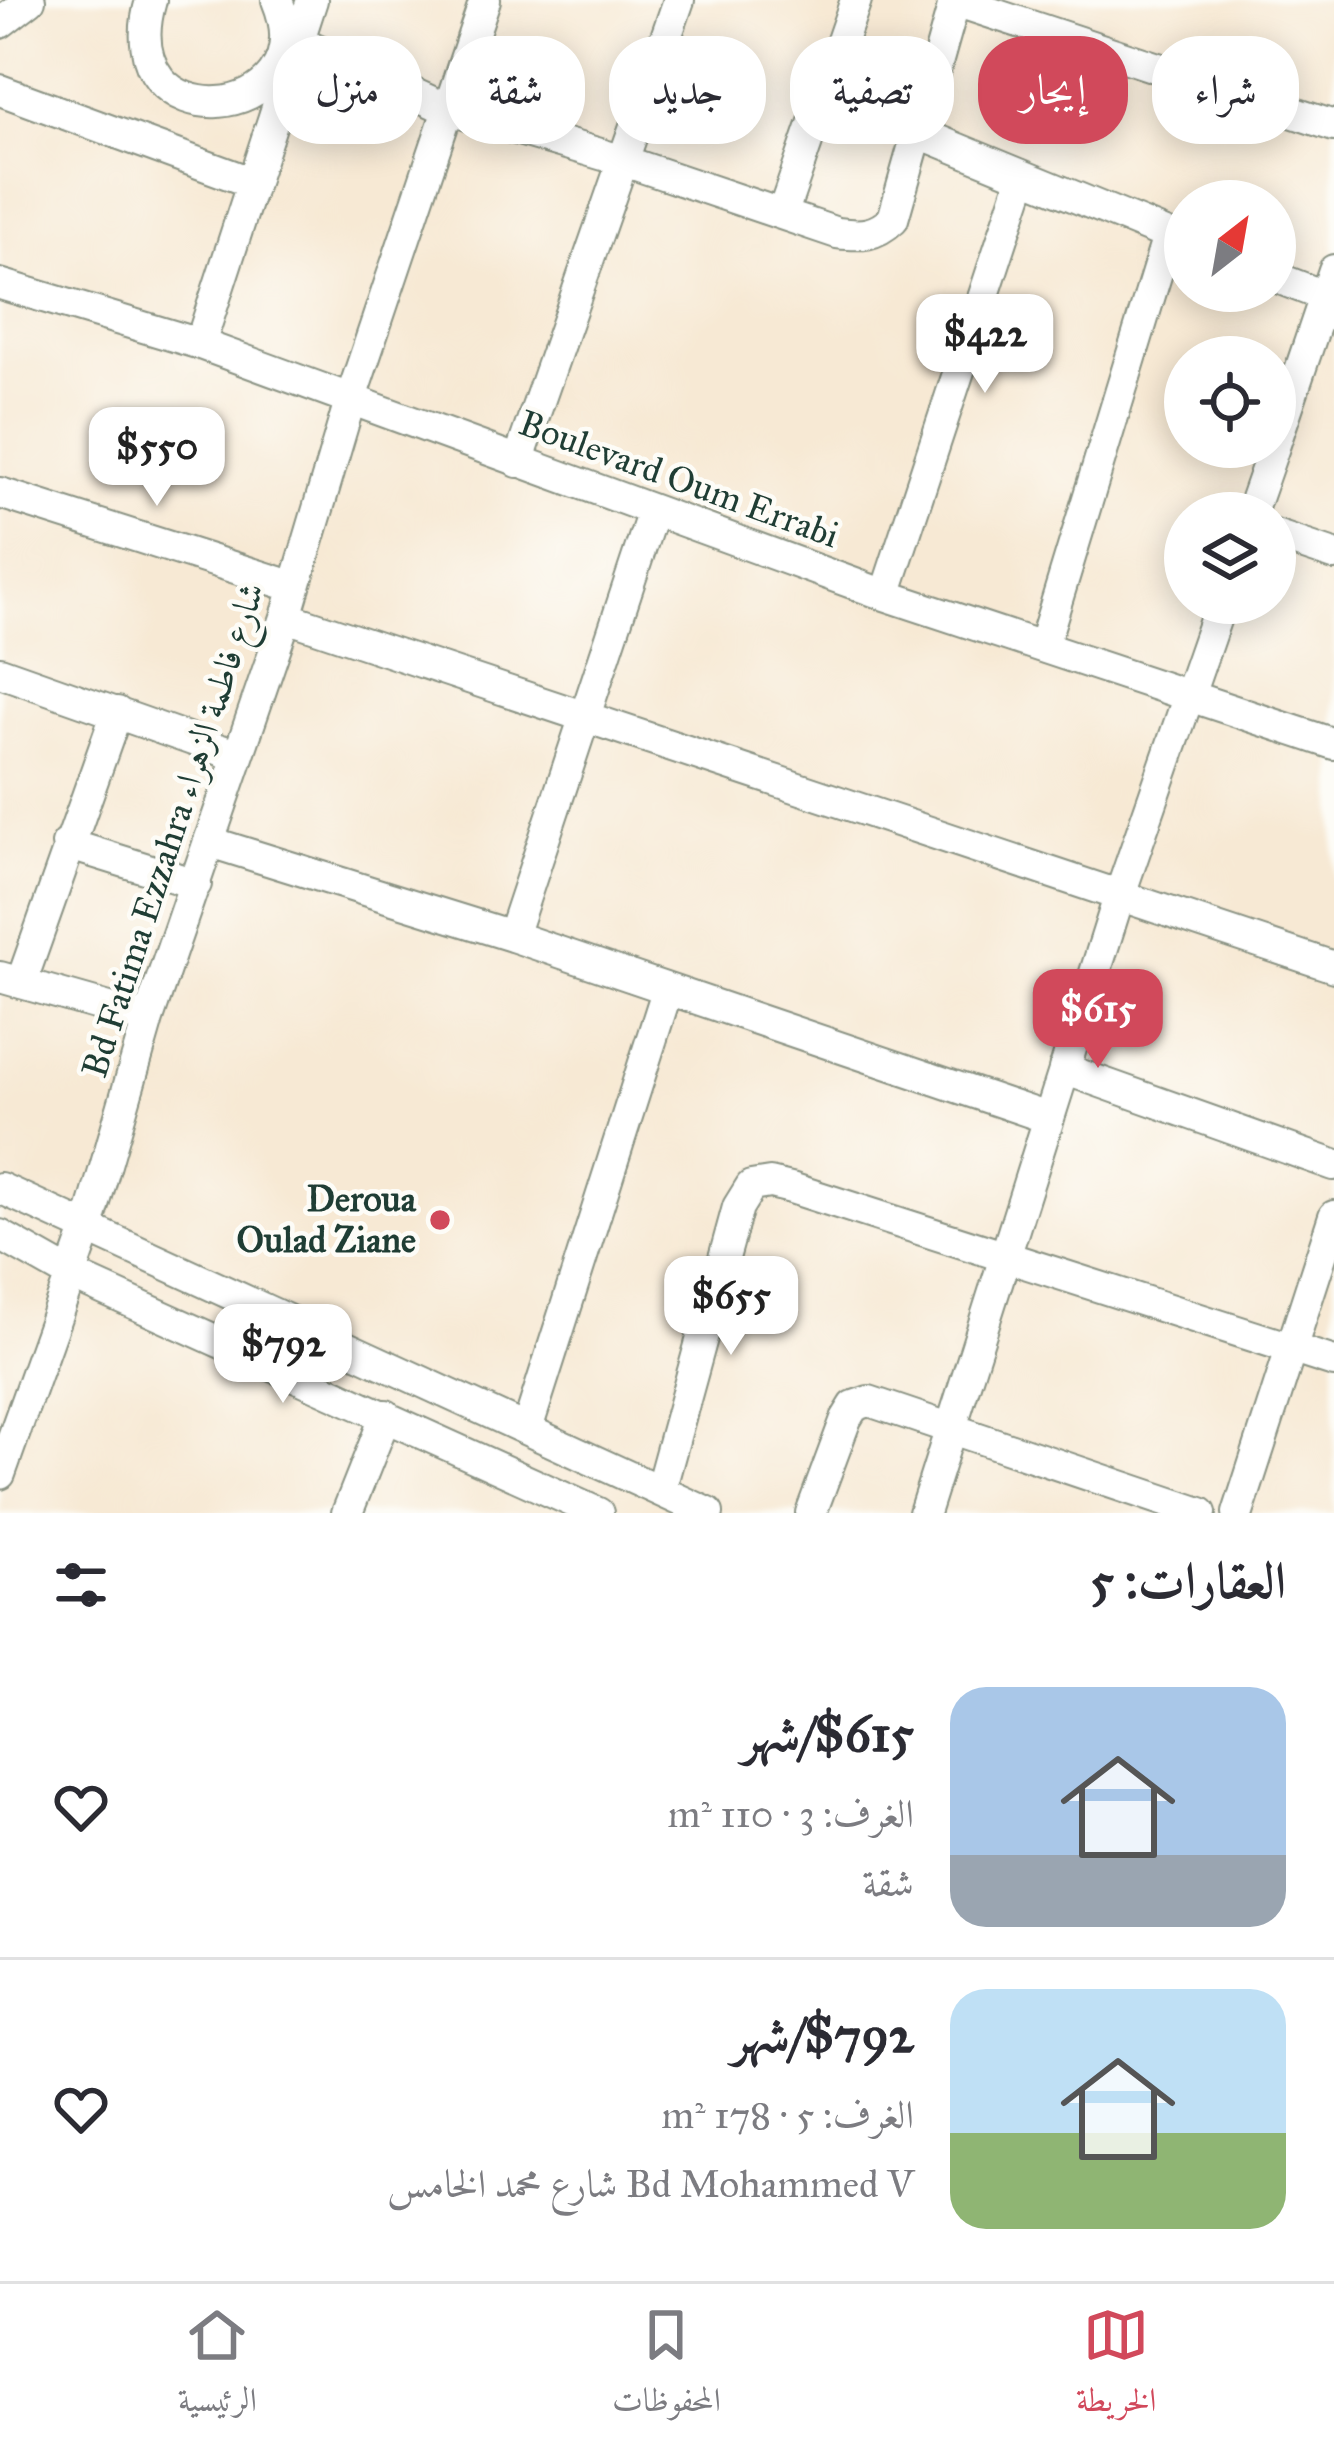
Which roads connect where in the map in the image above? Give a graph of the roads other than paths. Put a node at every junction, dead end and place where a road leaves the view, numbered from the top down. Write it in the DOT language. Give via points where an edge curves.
graph roads {
  1 [pos="31,0"];
  2 [pos="151,0"];
  3 [pos="277,0"];
  4 [pos="312,0"];
  5 [pos="485,0"];
  6 [pos="679,0"];
  7 [pos="856,0"];
  8 [pos="954,0"];
  9 [pos="0,23"];
  10 [pos="290,36"];
  11 [pos="295,36"];
  12 [pos="472,36"];
  13 [pos="944,36"];
  14 [pos="273,74"];
  15 [pos="0,90"];
  16 [pos="273,111"];
  17 [pos="446,112"];
  18 [pos="1334,126"];
  19 [pos="568,144"];
  20 [pos="914,144"];
  21 [pos="945,144"];
  22 [pos="624,160"];
  23 [pos="1023,177"];
  24 [pos="253,184"];
  25 [pos="783,212"];
  26 [pos="1164,234"];
  27 [pos="1164,278"];
  28 [pos="1296,282"];
  29 [pos="0,284"];
  30 [pos="1331,289"];
  31 [pos="200,344"];
  32 [pos="1296,385"];
  33 [pos="350,400"];
  34 [pos="518,462"];
  35 [pos="0,493"];
  36 [pos="653,511"];
  37 [pos="1296,543"];
  38 [pos="1334,555"];
  39 [pos="885,596"];
  40 [pos="290,602"];
  41 [pos="1214,624"];
  42 [pos="1042,646"];
  43 [pos="0,672"];
  44 [pos="1190,694"];
  45 [pos="117,712"];
  46 [pos="583,716"];
  47 [pos="1334,744"];
  48 [pos="238,756"];
  49 [pos="210,842"];
  50 [pos="68,844"];
  51 [pos="196,884"];
  52 [pos="1119,897"];
  53 [pos="512,936"];
  54 [pos="1334,968"];
  55 [pos="10,980"];
  56 [pos="667,991"];
  57 [pos="148,1019"];
  58 [pos="1064,1069"];
  59 [pos="1048,1118"];
  60 [pos="1334,1165"];
  61 [pos="0,1188"];
  62 [pos="1334,1216"];
  63 [pos="87,1230"];
  64 [pos="0,1235"];
  65 [pos="1007,1256"];
  66 [pos="69,1274"];
  67 [pos="1289,1347"];
  68 [pos="1334,1362"];
  69 [pos="386,1415"];
  70 [pos="527,1429"];
  71 [pos="952,1430"];
  72 [pos="0,1474"];
  73 [pos="660,1491"];
  74 [pos="347,1513"];
  75 [pos="598,1513"];
  76 [pos="707,1513"];
  77 [pos="811,1513"];
  78 [pos="925,1513"];
  79 [pos="1201,1513"];
  80 [pos="1238,1513"];
  1 -- 9 [label="street"];
  2 -- 14 [label="street" via="142,35 152,69 177,94 210,105 245,98"];
  3 -- 10 [label="street"];
  4 -- 11 [label="street"];
  5 -- 12 [label="street, Bd Fatima Ezzahra شارع فاطمة الزهراء"];
  6 -- 22 [label="street"];
  7 -- 25 [label="street"];
  8 -- 13 [label="street"];
  8 -- 18 [label="street"];
  15 -- 24 [label="street"];
  16 -- 24 [label="street"];
  17 -- 33 [label="street, Bd Fatima Ezzahra شارع فاطمة الزهراء"];
  19 -- 22 [label="street"];
  20 -- 25 [label="street" via="892,218 879,233 837,233"];
  21 -- 23 [label="street"];
  22 -- 25 [label="street"];
  22 -- 34 [label="street"];
  23 -- 26 [label="street"];
  23 -- 39 [label="street"];
  24 -- 31 [label="street"];
  27 -- 42 [label="street"];
  28 -- 30 [label="street"];
  29 -- 31 [label="street, Boulevard Oum Errabi"];
  30 -- 32 [label="street"];
  31 -- 33 [label="street, Boulevard Oum Errabi"];
  33 -- 34 [label="street, Boulevard Oum Errabi"];
  33 -- 40 [label="street, Bd Fatima Ezzahra شارع فاطمة الزهراء"];
  34 -- 36 [label="street, Boulevard Oum Errabi"];
  35 -- 40 [label="street"];
  36 -- 39 [label="street, Boulevard Oum Errabi"];
  36 -- 46 [label="street"];
  37 -- 38 [label="street"];
  39 -- 42 [label="street, Boulevard Oum Errabi"];
  40 -- 46 [label="street"];
  40 -- 48 [label="street, Bd Fatima Ezzahra شارع فاطمة الزهراء"];
  41 -- 44 [label="street"];
  42 -- 44 [label="street, Boulevard Oum Errabi"];
  43 -- 45 [label="street"];
  44 -- 47 [label="street, Boulevard Oum Errabi"];
  44 -- 52 [label="street"];
  45 -- 48 [label="street"];
  45 -- 50 [label="street"];
  46 -- 52 [label="street"];
  46 -- 53 [label="street"];
  48 -- 49 [label="street, Bd Fatima Ezzahra شارع فاطمة الزهراء"];
  49 -- 51 [label="street, Bd Fatima Ezzahra شارع فاطمة الزهراء"];
  49 -- 53 [label="street"];
  50 -- 51 [label="street"];
  50 -- 55 [label="street"];
  51 -- 57 [label="street, Bd Fatima Ezzahra شارع فاطمة الزهراء"];
  52 -- 54 [label="street"];
  52 -- 58 [label="street"];
  53 -- 56 [label="street"];
  55 -- 57 [label="street"];
  56 -- 59 [label="street"];
  56 -- 70 [label="street"];
  57 -- 63 [label="street, Bd Fatima Ezzahra شارع فاطمة الزهراء"];
  58 -- 59 [label="street"];
  58 -- 60 [label="street"];
  59 -- 65 [label="street"];
  61 -- 63 [label="street"];
  62 -- 67 [label="street"];
  63 -- 66 [label="street, Bd Fatima Ezzahra شارع فاطمة الزهراء"];
  63 -- 70 [label="street"];
  64 -- 66 [label="street"];
  65 -- 67 [label="street"];
  65 -- 71 [label="street"];
  65 -- 73 [label="street" via="790,1188 751,1186 737,1207"];
  66 -- 69 [label="street"];
  66 -- 72 [label="street, Bd Fatima Ezzahra شارع فاطمة الزهراء"];
  67 -- 68 [label="street"];
  67 -- 80 [label="street"];
  69 -- 74 [label="street"];
  69 -- 75 [label="street"];
  70 -- 73 [label="street"];
  71 -- 77 [label="street" via="869,1401 854,1406"];
  71 -- 78 [label="street"];
  71 -- 79 [label="street"];
  73 -- 76 [label="street"];
}
